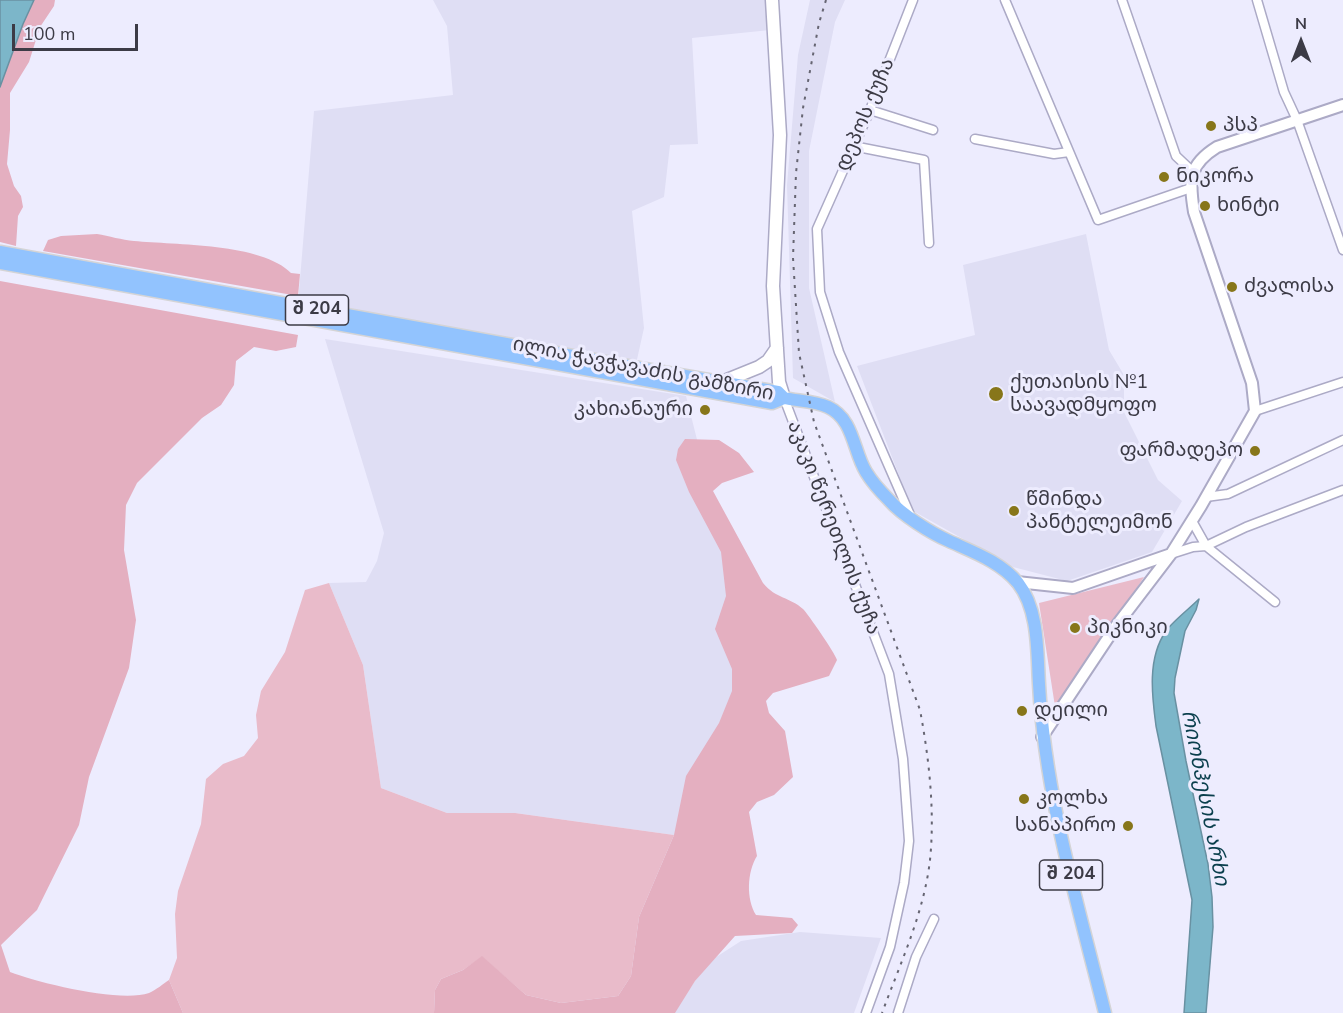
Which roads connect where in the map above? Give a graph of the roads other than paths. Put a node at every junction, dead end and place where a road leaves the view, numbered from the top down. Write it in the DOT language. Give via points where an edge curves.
graph roads {
  1 [pos="772,0"];
  2 [pos="913,0"];
  3 [pos="1005,0"];
  4 [pos="1122,0"];
  5 [pos="1257,0"];
  6 [pos="1343,105"];
  7 [pos="870,110"];
  8 [pos="1297,120"];
  9 [pos="933,130"];
  10 [pos="975,139"];
  11 [pos="853,147"];
  12 [pos="1069,152"];
  13 [pos="1192,171"];
  14 [pos="1191,188"];
  15 [pos="928,243"];
  16 [pos="1343,250"];
  17 [pos="0,252"];
  18 [pos="0,264"];
  19 [pos="777,348"];
  20 [pos="633,373"];
  21 [pos="722,382"];
  22 [pos="1343,382"];
  23 [pos="784,398"];
  24 [pos="1255,411"];
  25 [pos="1343,440"];
  26 [pos="1343,490"];
  27 [pos="1206,497"];
  28 [pos="911,517"];
  29 [pos="1192,521"];
  30 [pos="1206,546"];
  31 [pos="1171,554"];
  32 [pos="1017,582"];
  33 [pos="1275,602"];
  34 [pos="1042,737"];
  35 [pos="934,919"];
  36 [pos="866,1013"];
  37 [pos="898,1013"];
  38 [pos="1105,1013"];
  1 -- 19 [label="main road, აკაკი წერეთლის ქუჩა" via="780,135 773,286"];
  2 -- 7 [label="street, დეპოს ქუჩა"];
  3 -- 12 [label="street"];
  4 -- 13 [label="street" via="1176,156"];
  5 -- 8 [label="street" via="1284,92"];
  6 -- 8 [label="street"];
  7 -- 9 [label="street"];
  7 -- 11 [label="street, დეპოს ქუჩა"];
  8 -- 13 [label="street" via="1217,147 1205,154"];
  8 -- 16 [label="street"];
  10 -- 12 [label="street" via="1045,152"];
  11 -- 15 [label="street" via="924,160"];
  11 -- 28 [label="street, დეპოს ქუჩა" via="817,229 820,292 839,352"];
  12 -- 14 [label="street" via="1098,220"];
  13 -- 14 [label="street"];
  14 -- 24 [label="street" via="1199,229 1252,383"];
  17 -- 20 [label="main road, ილია ჭავჭავაძის გამზირი / შ 204"];
  18 -- 20 [label="main road, ილია ჭავჭავაძის გამზირი / შ 204"];
  19 -- 21 [label="main road" via="759,368"];
  19 -- 23 [label="main road, აკაკი წერეთლის ქუჩა"];
  20 -- 21 [label="main road, ილია ჭავჭავაძის გამზირი / შ 204"];
  20 -- 23 [label="main road, ილია ჭავჭავაძის გამზირი / შ 204" via="772,403"];
  21 -- 23 [label="main road, ილია ჭავჭავაძის გამზირი / შ 204" via="778,392"];
  22 -- 24 [label="street"];
  23 -- 28 [label="main road, შ 204" via="824,406 836,413 848,426 866,472 894,506"];
  23 -- 36 [label="street, აკაკი წერეთლის ქუჩა" via="889,674 903,759 909,841 904,883 890,947"];
  24 -- 27 [label="street"];
  25 -- 27 [label="street" via="1228,494"];
  26 -- 30 [label="street"];
  27 -- 29 [label="street"];
  28 -- 32 [label="main road, შ 204" via="946,540 1000,566"];
  29 -- 30 [label="street"];
  29 -- 31 [label="street"];
  30 -- 31 [label="street"];
  30 -- 33 [label="street"];
  31 -- 32 [label="street" via="1073,588"];
  31 -- 34 [label="street" via="1116,626"];
  32 -- 34 [label="main road, შ 204" via="1028,599 1034,624"];
  34 -- 38 [label="main road, შ 204"];
  35 -- 37 [label="street" via="916,957"];
}
